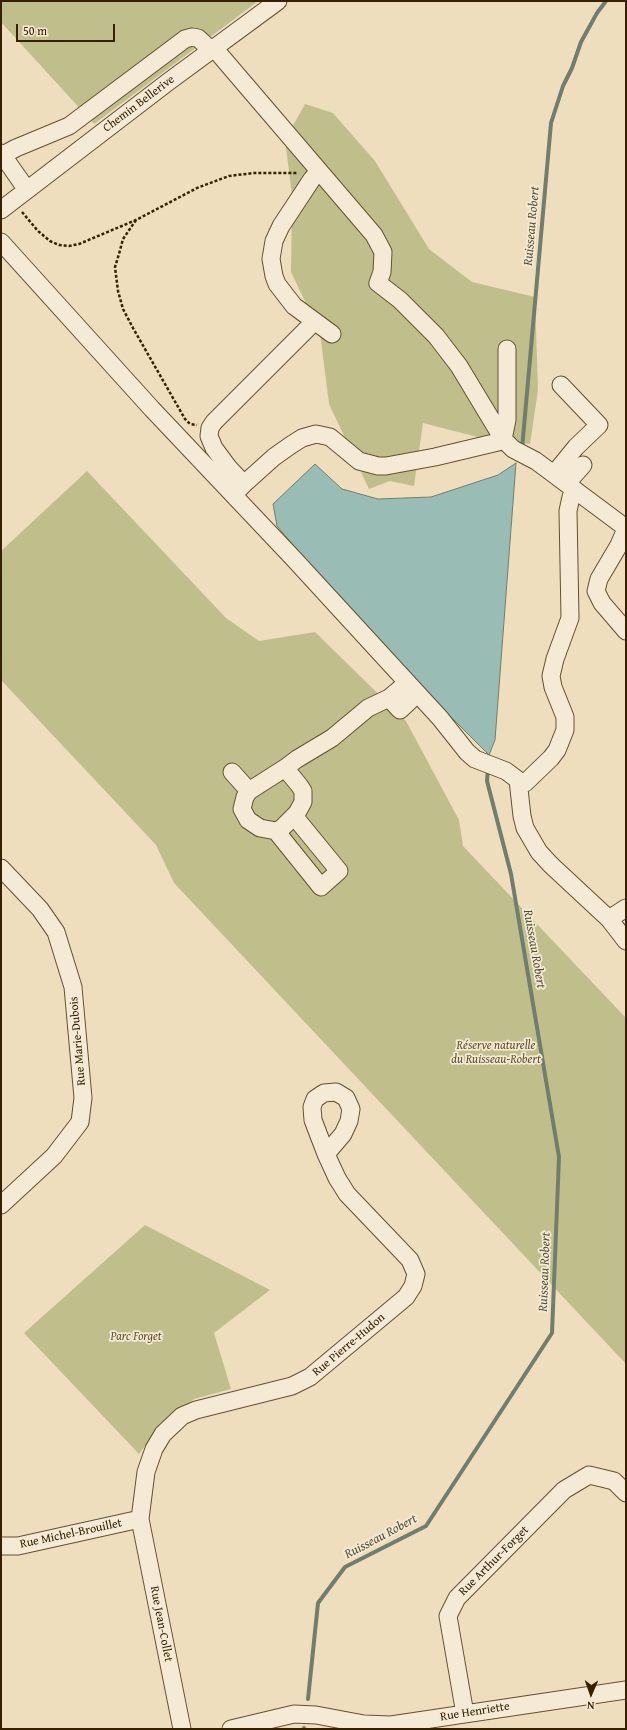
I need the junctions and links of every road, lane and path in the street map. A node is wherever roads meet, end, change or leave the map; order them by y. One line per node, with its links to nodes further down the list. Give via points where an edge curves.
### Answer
1 (278, 1): 2 (street, Chemin Bellerive)
2 (212, 49): 3 (street, via 198,38 185,39); 4 (street, Chemin Bellerive); 6 (street)
3 (69, 126): 4 (street); 5 (street)
4 (84, 146): 7 (street, Chemin Bellerive)
5 (1, 155): 7 (street)
6 (319, 171): 9 (path, via 304,174 254,173 229,176 197,188); 11 (street, via 279,230 271,259 277,284 294,306); 16 (street, via 381,246 384,262 378,283 418,317 444,346)
7 (27, 190): 8 (street, Chemin Bellerive)
8 (7, 205): 9 (path, via 45,237 59,245 79,244)
9 (136, 220): 15 (path, via 123,239 115,267 123,309 185,419 190,424)
10 (1, 242): 19 (street, via 152,410)
11 (314, 322): 12 (street); 15 (street)
12 (332, 334)
13 (507, 349): 16 (street, via 507,420)
14 (561, 385): 18 (street, via 599,425 576,447)
15 (210, 428): 19 (street, via 209,436 214,448 228,467)
16 (514, 448): 18 (street); 19 (street, via 491,445 386,466 359,461 330,437 308,436 274,457)
17 (583, 465): 18 (street)
18 (565, 482): 20 (street); 25 (street, via 569,502 570,618 551,676 565,717 565,730 551,758 525,783)
19 (239, 489): 22 (street, via 293,558)
20 (626, 528): 21 (street, via 599,579 596,591 602,603)
21 (626, 631)
22 (412, 689): 23 (street, via 400,710 389,698 368,708 332,738); 25 (street, via 440,718 467,752 515,776)
23 (285, 768): 26 (street); 27 (street, via 303,791 303,802)
24 (232, 772): 26 (street)
25 (519, 785): 31 (street, via 522,816 532,842 551,866)
26 (250, 791): 28 (street, via 242,803 244,814 260,828)
27 (294, 816): 28 (street); 28 (street, via 339,872 321,887)
28 (276, 831)
29 (1, 868): 34 (street, Rue Marie-Dubois, via 40,909 56,932 73,987 83,1098 80,1122 54,1156)
30 (626, 908): 31 (street)
31 (609, 919): 32 (street)
32 (624, 935)
33 (326, 1154): 36 (street, Rue Pierre-Hudon, via 347,1194 410,1260 416,1274 413,1286 406,1297 310,1378 292,1386 196,1410 182,1416 163,1434 154,1449 146,1472)
34 (1, 1205)
35 (626, 1493): 39 (street, Rue Arthur-Forget, via 614,1481 589,1475 564,1490 457,1598 448,1616)
36 (140, 1519): 37 (street, Rue Michel-Brouillet, via 18,1546); 40 (street, Rue Jean-Collet)
37 (1, 1546)
38 (626, 1690): 39 (street, Rue Henriette)
39 (465, 1714): 41 (street, Rue Henriette, via 391,1726 364,1724 316,1714 294,1714)
40 (182, 1729)
41 (231, 1729)

